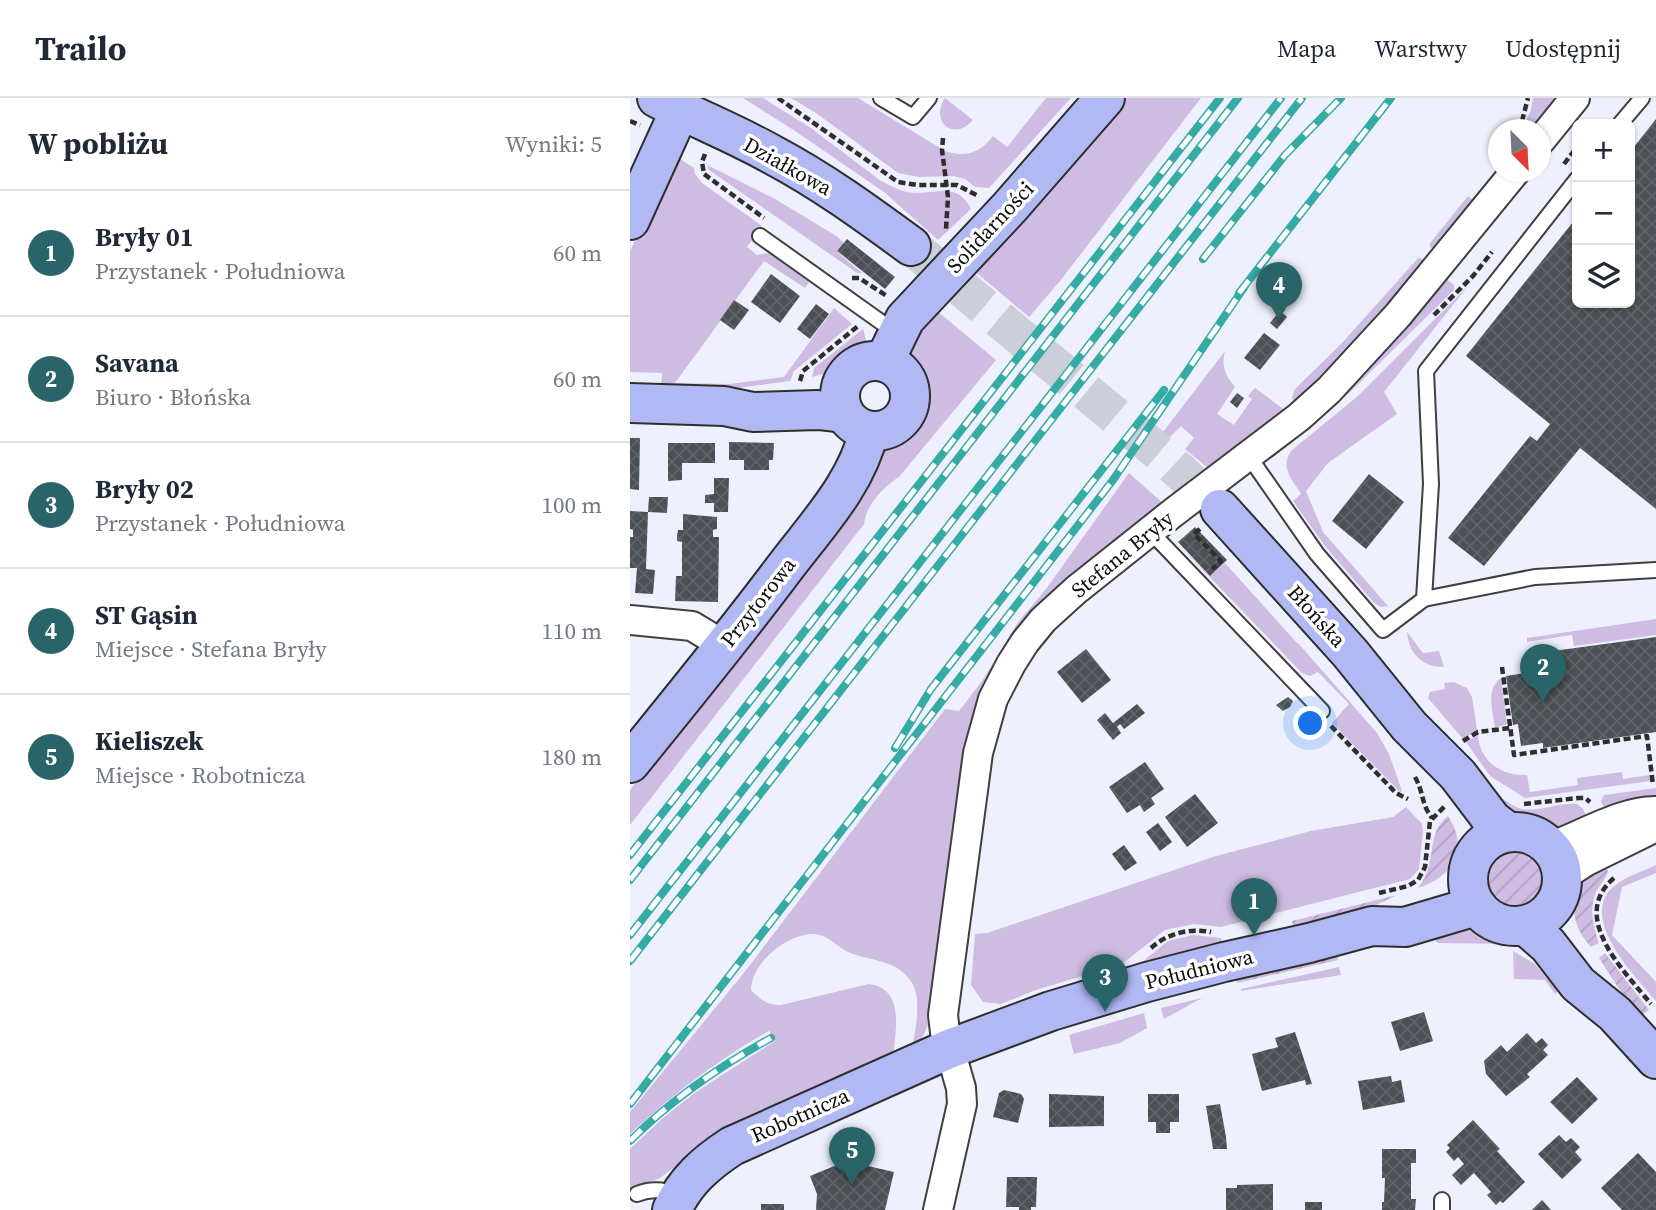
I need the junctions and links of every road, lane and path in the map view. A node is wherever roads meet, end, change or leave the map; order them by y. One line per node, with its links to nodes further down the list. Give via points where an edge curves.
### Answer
1 (778, 98): 15 (path, via 898,182)
2 (881, 98): 3 (lane, via 913,117)
3 (929, 98)
4 (1105, 98): 23 (street, Solidarności, via 1009,208)
5 (1528, 98): 9 (path)
6 (1575, 98): 10 (street)
7 (1642, 98): 11 (lane)
8 (669, 104): 17 (street); 20 (street, Działkowa, via 770,153 848,199)
9 (1526, 119)
10 (1548, 119)
11 (1624, 119)
12 (943, 138): 15 (path)
13 (1507, 182): 27 (street, Stefana Bryły, via 1356,364 1299,417)
14 (1574, 182): 32 (lane, via 1426,371 1431,484)
15 (947, 184): 16 (path); 19 (path)
16 (981, 197)
17 (630, 220)
18 (760, 236): 23 (lane)
19 (950, 239)
20 (912, 246)
21 (851, 278): 22 (path, via 859,278 884,296)
22 (891, 294)
23 (881, 339): 24 (path, via 803,371); 26 (street, via 867,362 846,377); 26 (street, via 907,381 907,411 885,430)
24 (800, 380)
25 (630, 403): 26 (street, via 724,406 751,393)
26 (852, 409): 34 (street, Przytorowa, via 862,457 839,496)
27 (1248, 455): 29 (street, Stefana Bryły); 32 (lane, via 1317,554 1383,630)
28 (1207, 521): 30 (path, via 1221,561); 37 (street, Błońska, via 1350,653)
29 (1150, 531): 36 (lane); 58 (street, Stefana Bryły, via 1043,620 993,699 978,753 943,1016)
30 (1212, 569)
31 (1656, 570): 32 (lane, via 1535,578)
32 (1424, 599)
33 (630, 620): 34 (street, via 692,626)
34 (725, 646): 42 (street, Przytorowa)
35 (1502, 667): 38 (path)
36 (1322, 711): 44 (path, via 1396,793)
37 (1409, 726): 48 (street, Błońska, via 1458,775 1492,820); 53 (street, Błońska, via 1419,754 1466,831)
38 (1510, 728): 39 (path); 43 (path, via 1514,755 1647,736)
39 (1471, 736)
40 (1460, 743): 41 (path)
41 (1466, 750)
42 (630, 763)
43 (1655, 798): 52 (street, via 1647,811 1573,839)
44 (1408, 799)
45 (1593, 807): 48 (path, via 1585,798 1529,805)
46 (1424, 808): 49 (path)
47 (1442, 808): 49 (path)
48 (1513, 817): 52 (street); 53 (street, via 1485,843)
49 (1432, 818): 54 (path, via 1424,871)
50 (1656, 827): 52 (street)
51 (1622, 873): 56 (path, via 1607,884 1599,898 1599,926 1614,958)
52 (1557, 874): 55 (street, via 1545,916); 57 (street, via 1565,925 1599,972)
53 (1473, 878): 55 (street, via 1487,918 1501,925); 58 (street, Południowa, via 1396,904 1372,926 1110,992)
54 (1408, 886)
55 (1526, 926): 57 (street, via 1548,944 1578,984)
56 (1655, 1009)
57 (1615, 1014): 59 (street)
58 (950, 1049): 61 (street, Robotnicza, via 732,1146 702,1167); 62 (street, Stefana Bryły, via 962,1104)
59 (1656, 1059)
60 (637, 1194): 61 (lane, via 660,1189)
61 (675, 1202)
62 (938, 1210)

